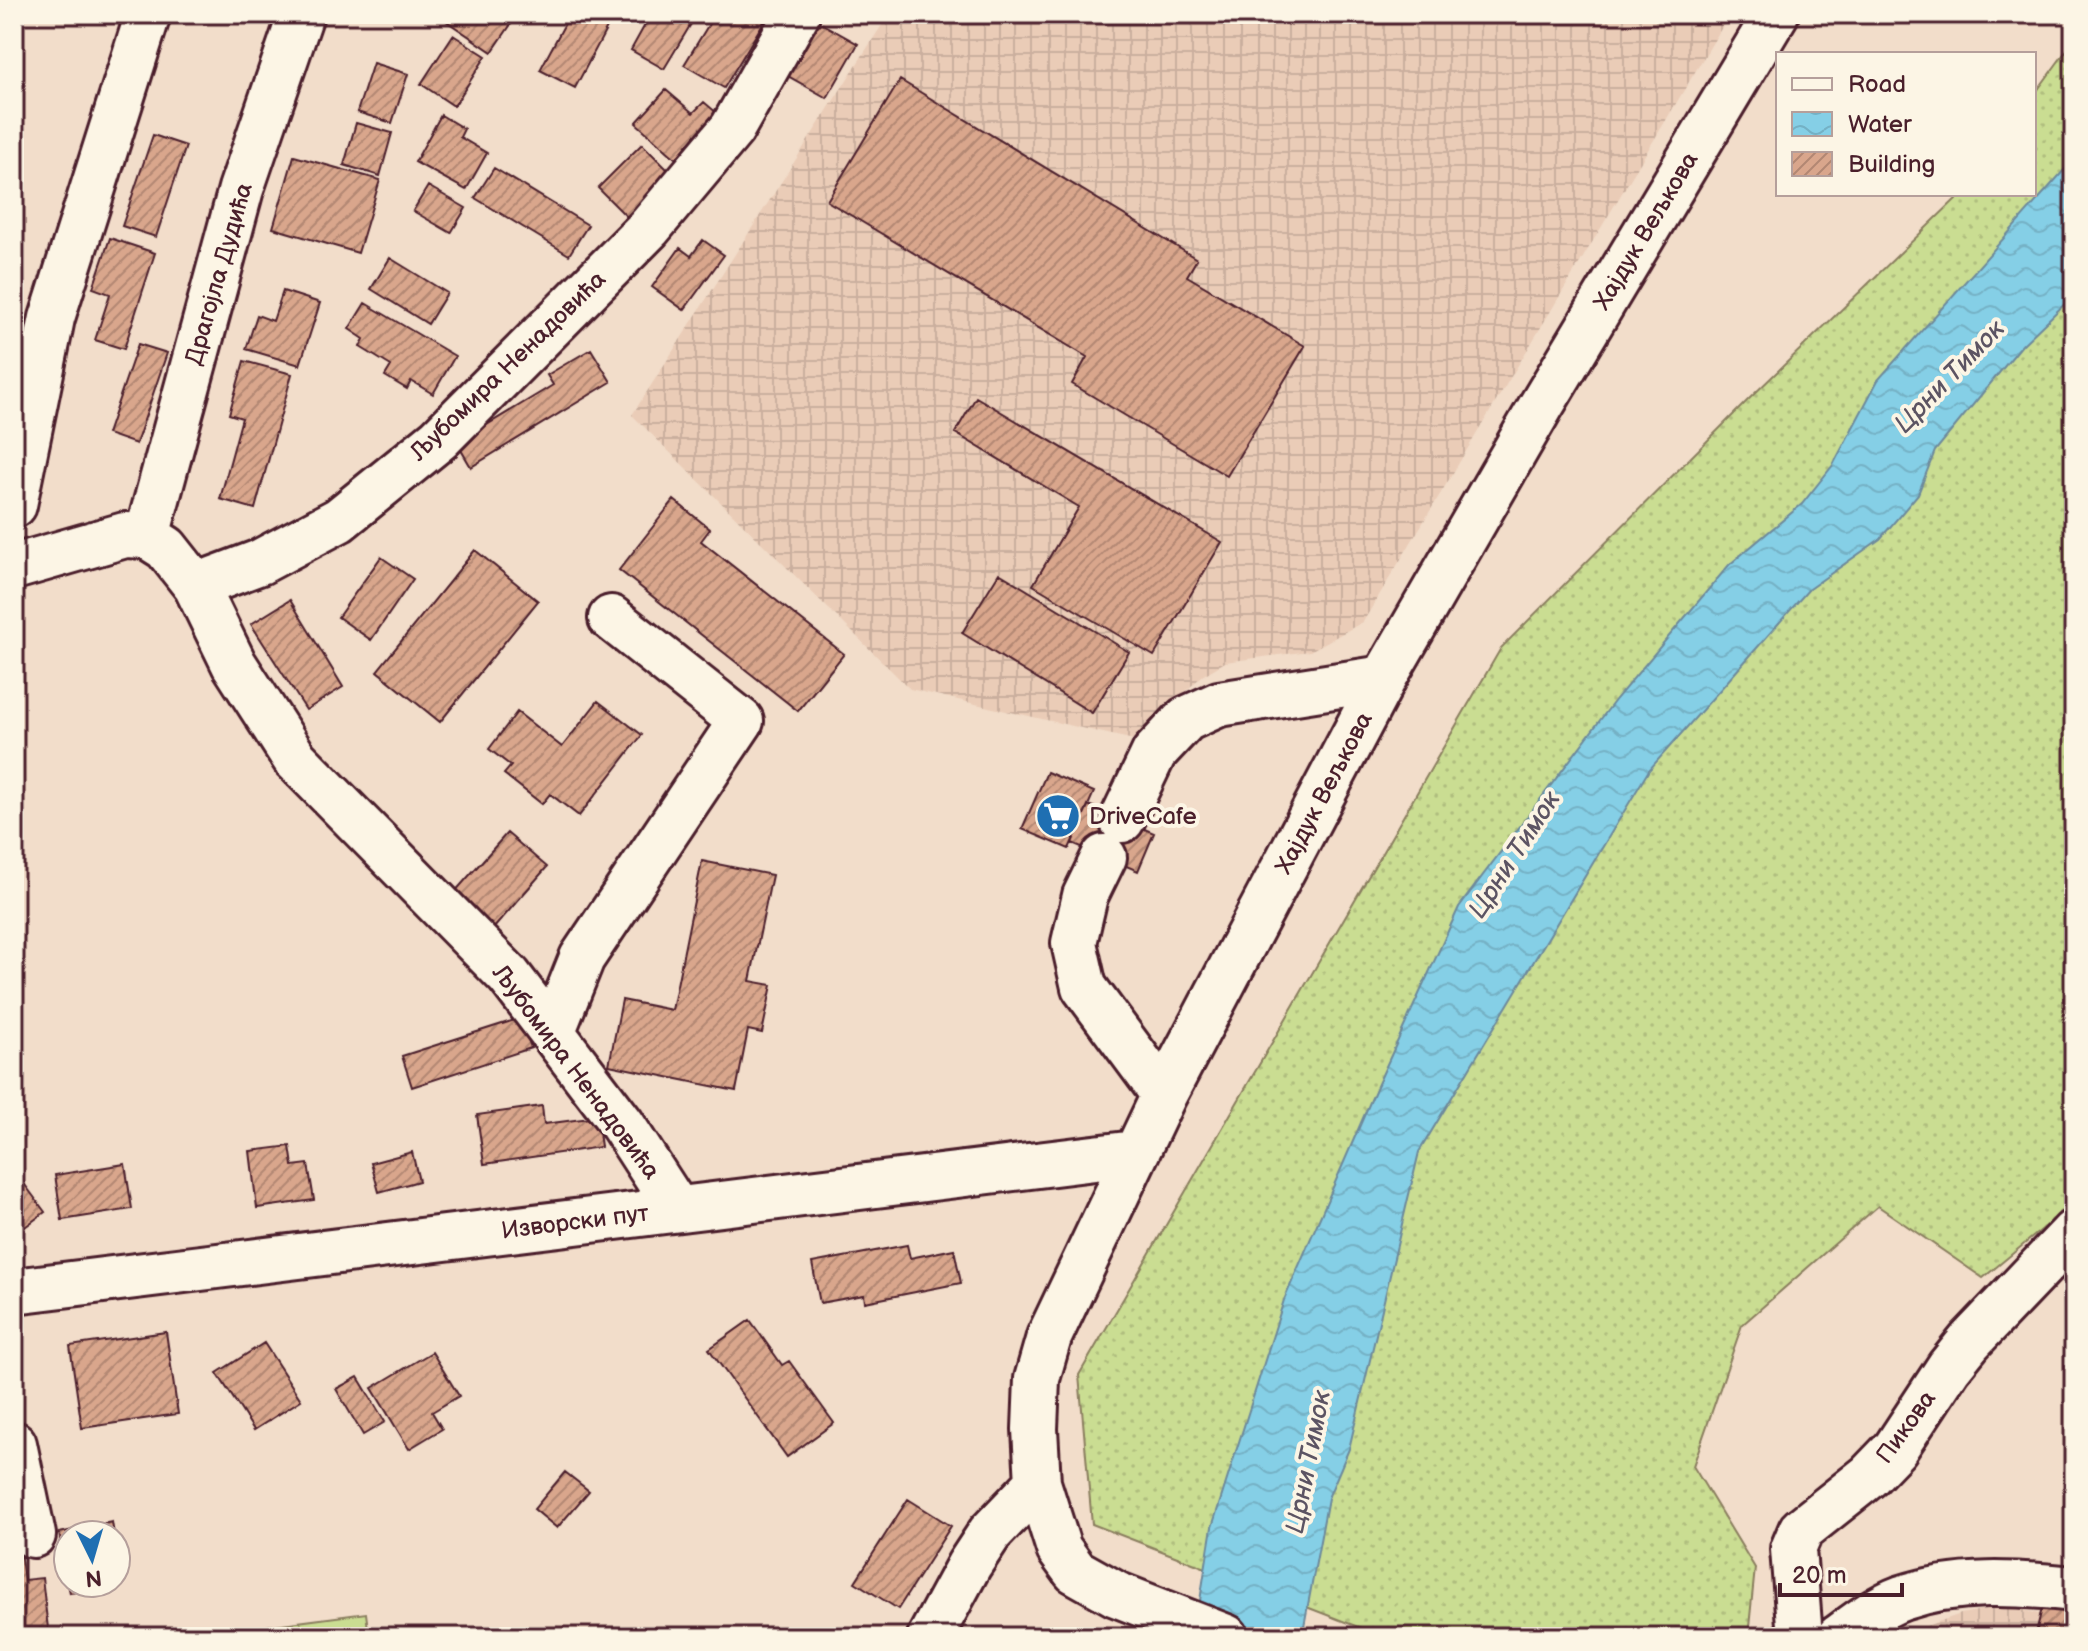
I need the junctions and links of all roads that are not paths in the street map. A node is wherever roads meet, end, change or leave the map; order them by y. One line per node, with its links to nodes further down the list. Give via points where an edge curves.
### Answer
1 (148, 14): 5 (street, via 52,318)
2 (301, 14): 6 (street, Драгојла Дудића, via 241,189)
3 (797, 14): 8 (street, Љубомира Ненадовића, via 732,129 649,228 439,439 339,520 260,562)
4 (1776, 14): 10 (street, Хајдук Вељкова)
5 (14, 505)
6 (147, 536): 7 (street, via 125,535); 8 (street, via 166,548)
7 (14, 567)
8 (196, 586): 11 (street, Љубомира Ненадовића, via 234,664 295,759 509,976)
9 (611, 618): 11 (street, via 741,721 582,958)
10 (1384, 678): 12 (street, Хајдук Вељкова); 12 (street, via 1219,704 1186,719 1154,753 1085,896 1074,943 1084,987)
11 (552, 1033): 14 (street, Љубомира Ненадовића, via 622,1124)
12 (1164, 1095): 13 (street, Хајдук Вељкова)
13 (1135, 1153): 14 (street, Изворски пут); 18 (street, Хајдук Вељкова, via 1049,1337 1037,1379)
14 (677, 1209): 16 (street, Изворски пут)
15 (2074, 1232): 23 (street, Пикова, via 1970,1341 1895,1449 1801,1530 1793,1549)
16 (14, 1291)
17 (14, 1444): 19 (street)
18 (1038, 1483): 21 (street, via 990,1533); 22 (street, Хајдук Вељкова, via 1059,1549 1075,1571 1116,1594)
19 (33, 1535)
20 (2074, 1589): 24 (street, via 2017,1583 1955,1585 1901,1598)
21 (930, 1637)
22 (1226, 1637)
23 (1800, 1637)
24 (1839, 1637)

